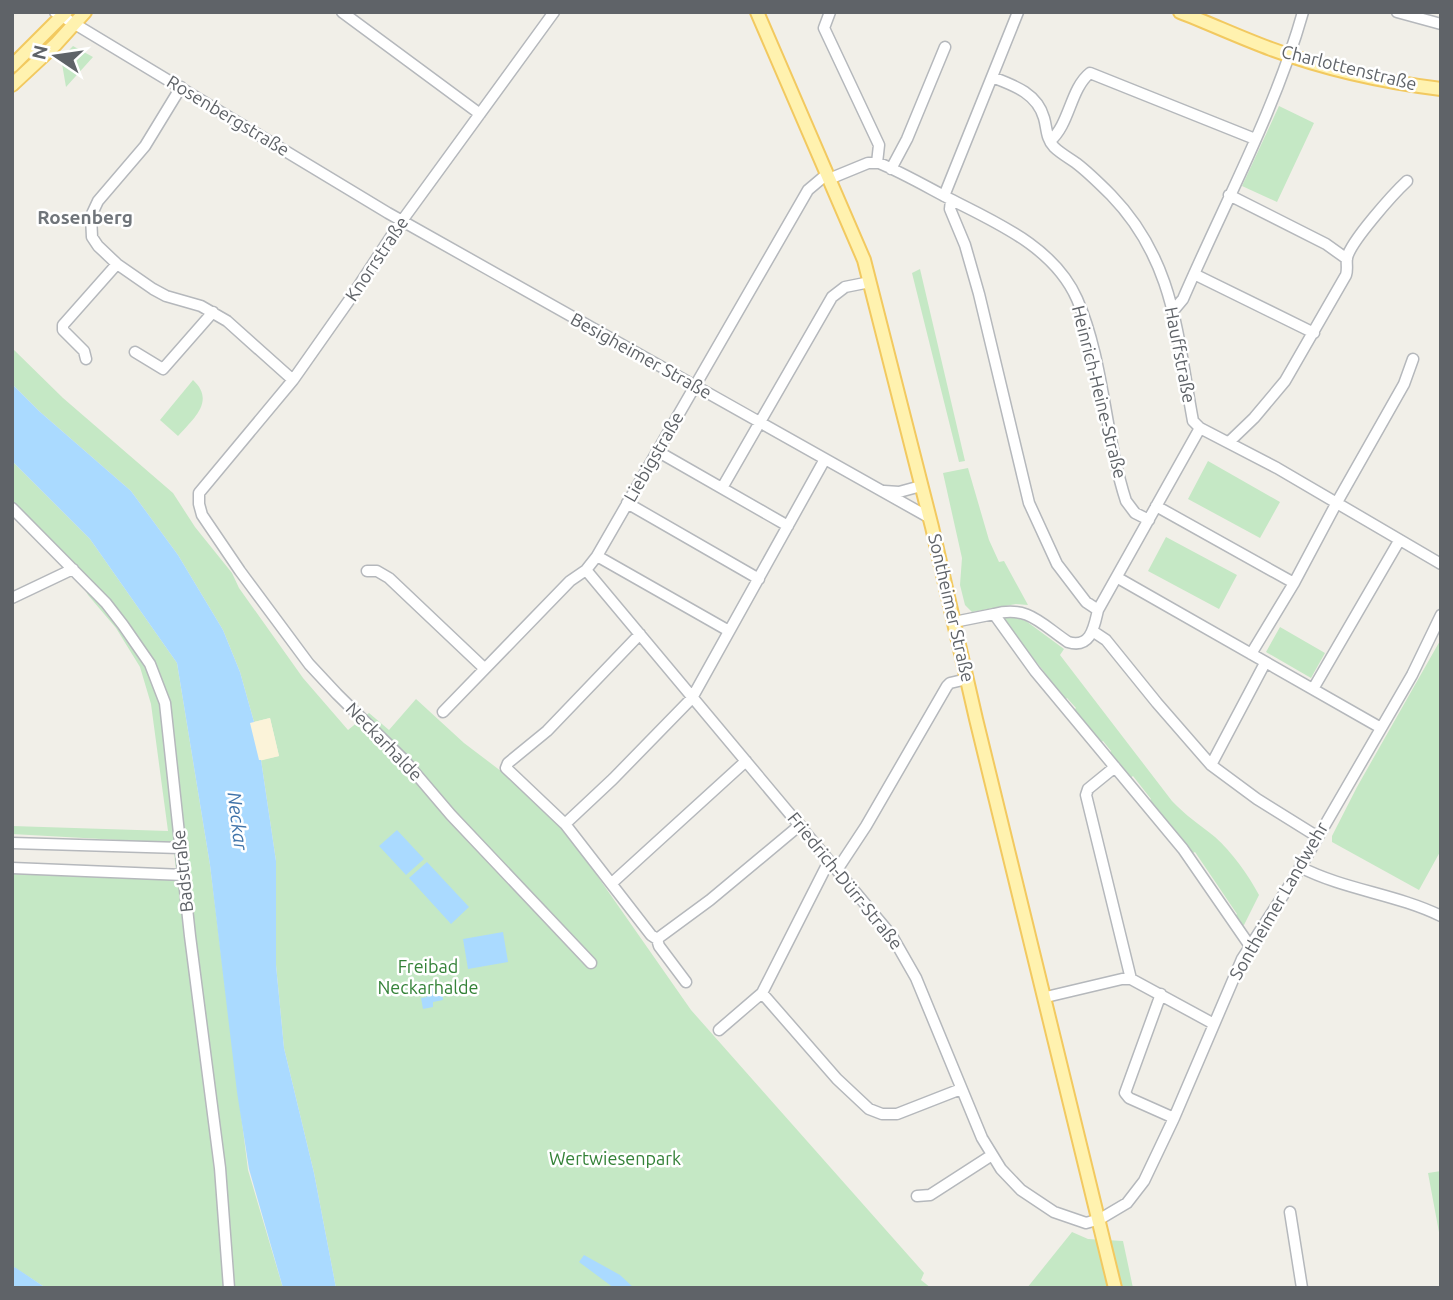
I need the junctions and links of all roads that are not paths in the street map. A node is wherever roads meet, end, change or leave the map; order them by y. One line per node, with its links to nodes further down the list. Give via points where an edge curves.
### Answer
1 (85, 12): 11 (main road)
2 (342, 12): 20 (street)
3 (554, 12): 20 (street, Knorrstraße)
4 (757, 12): 25 (main road, Sontheimer Straße)
5 (830, 12): 23 (street, via 824,28 879,145)
6 (1018, 12): 16 (street)
7 (1180, 12): 14 (main road, Charlottenstraße)
8 (1303, 12): 14 (street)
9 (1397, 12): 12 (street)
10 (61, 14): 11 (street, Rosenbergstraße); 15 (main road)
11 (74, 24): 17 (main road); 18 (street, Rosenbergstraße)
12 (1441, 24)
13 (946, 47): 24 (street)
14 (1290, 55): 19 (main road, Charlottenstraße, via 1354,73); 21 (street)
15 (12, 65)
16 (992, 78): 22 (street, via 1020,89 1037,103); 28 (street)
17 (12, 85)
18 (181, 87): 29 (street, Rosenbergstraße); 31 (street, via 145,146 98,201 91,216 94,241)
19 (1441, 89)
20 (480, 114): 29 (street, Knorrstraße)
21 (1255, 139): 22 (street, via 1090,73); 27 (street)
22 (1050, 141): 34 (street, Hauffstraße, via 1112,196 1142,233)
23 (877, 163): 24 (street, Heinrich-Heine-Straße); 25 (street)
24 (891, 169): 28 (street, Heinrich-Heine-Straße)
25 (828, 176): 33 (main road, Sontheimer Straße, via 853,229); 41 (street, Liebigstraße, via 808,190)
26 (1407, 181): 30 (street, via 1371,222)
27 (1229, 195): 30 (street); 32 (street)
28 (947, 198): 56 (street, Heinrich-Heine-Straße, via 995,221 1047,257 1067,281 1091,345 1126,500 1135,513); 68 (street, via 976,283 1029,503 1057,564 1086,602)
29 (402, 221): 40 (street, Knorrstraße); 41 (street, Besigheimer Straße)
30 (1347, 259): 36 (street, via 1346,275)
31 (117, 264): 35 (street, via 166,296); 38 (street, via 63,325)
32 (1194, 274): 34 (street); 36 (street)
33 (870, 282): 42 (street, via 845,287 832,297); 47 (main road, Sontheimer Straße)
34 (1173, 311): 43 (street, Hauffstraße, via 1194,421)
35 (213, 312): 37 (street, via 163,369); 40 (street)
36 (1314, 333): 44 (street, via 1285,381)
37 (135, 352)
38 (86, 359)
39 (1413, 359): 52 (street, via 1404,384)
40 (293, 380): 51 (street, Knorrstraße, via 199,493)
41 (695, 386): 42 (street, Besigheimer Straße); 45 (street, Liebigstraße)
42 (760, 423): 46 (street, Besigheimer Straße); 48 (street)
43 (1200, 428): 44 (street); 53 (street)
44 (1229, 442): 52 (street)
45 (657, 451): 48 (street); 50 (street, Liebigstraße)
46 (825, 459): 49 (street, Besigheimer Straße); 57 (street)
47 (922, 486): 49 (street); 55 (main road, Sontheimer Straße)
48 (722, 488): 57 (street)
49 (881, 491): 55 (street, Besigheimer Straße)
50 (627, 503): 59 (street, Liebigstraße); 65 (street)
51 (199, 504): 100 (street, Neckarhalde, via 240,571 309,664)
52 (1336, 504): 58 (street); 66 (street)
53 (1156, 506): 56 (street); 66 (street)
54 (12, 508): 61 (street, Badstraße)
55 (930, 519): 71 (main road, Sontheimer Straße)
56 (1149, 520): 64 (street)
57 (788, 526): 65 (street)
58 (1399, 541): 60 (street); 79 (street)
59 (597, 556): 62 (street, Liebigstraße); 72 (street)
60 (1441, 564)
61 (73, 569): 67 (street); 90 (street, Badstraße, via 123,625 159,683)
62 (586, 570): 74 (street, Friedrich-Dürr-Straße); 77 (street, Liebigstraße)
63 (367, 571): 77 (street, via 388,578)
64 (1118, 578): 68 (street); 75 (street)
65 (759, 579): 72 (street)
66 (1294, 583): 75 (street)
67 (12, 598)
68 (1098, 610): 73 (street)
69 (994, 614): 71 (street); 73 (street, via 1024,612 1072,643 1086,640); 85 (street)
70 (1441, 615): 82 (street, Sontheimer Landwehr)
71 (954, 621): 78 (main road, Sontheimer Straße)
72 (729, 631): 80 (street)
73 (1094, 632): 84 (street)
74 (640, 635): 80 (street, Friedrich-Dürr-Straße); 86 (street, via 506,768)
75 (1251, 654): 76 (street)
76 (1265, 663): 79 (street); 84 (street)
77 (484, 668): 81 (street, Liebigstraße)
78 (967, 679): 94 (street, via 947,686); 105 (main road, Sontheimer Straße)
79 (1313, 689): 82 (street)
80 (692, 698): 83 (street, Friedrich-Dürr-Straße); 86 (street)
81 (443, 712)
82 (1381, 728): 88 (street, Sontheimer Landwehr)
83 (746, 761): 87 (street, Friedrich-Dürr-Straße); 96 (street)
84 (1211, 765): 88 (street)
85 (1115, 767): 99 (street, via 1183,849); 101 (street, via 1088,789 1086,798)
86 (565, 824): 96 (street)
87 (800, 825): 91 (street, Friedrich-Dürr-Straße); 98 (street)
88 (1318, 837): 92 (street, Sontheimer Landwehr)
89 (12, 843): 90 (street)
90 (180, 848): 95 (street, Badstraße)
91 (829, 861): 94 (street, Friedrich-Dürr-Straße); 103 (street)
92 (1300, 867): 97 (street); 99 (street, Sontheimer Landwehr)
93 (12, 868): 95 (street)
94 (837, 870): 108 (street, Friedrich-Dürr-Straße, via 908,962)
95 (184, 875): 114 (street, Badstraße, via 220,1168)
96 (612, 883): 98 (street)
97 (1441, 916)
98 (657, 939): 102 (street)
99 (1250, 946): 106 (street, Sontheimer Landwehr)
100 (591, 963)
101 (1131, 979): 104 (street); 105 (street)
102 (687, 982)
103 (762, 993): 107 (street); 108 (street, via 869,1110 897,1114)
104 (1161, 994): 106 (street); 109 (street, via 1125,1093)
105 (1046, 997): 113 (main road, Sontheimer Straße)
106 (1214, 1024): 109 (street, Sontheimer Landwehr)
107 (719, 1030)
108 (961, 1089): 110 (street, Friedrich-Dürr-Straße)
109 (1174, 1118): 113 (street, Sontheimer Landwehr, via 1135,1194)
110 (992, 1155): 111 (street, via 930,1195); 113 (street, Friedrich-Dürr-Straße, via 1010,1180 1042,1204 1079,1222)
111 (917, 1196)
112 (1290, 1212): 116 (street)
113 (1100, 1219): 115 (main road, Sontheimer Straße)
114 (229, 1288)
115 (1115, 1288)
116 (1302, 1288)

